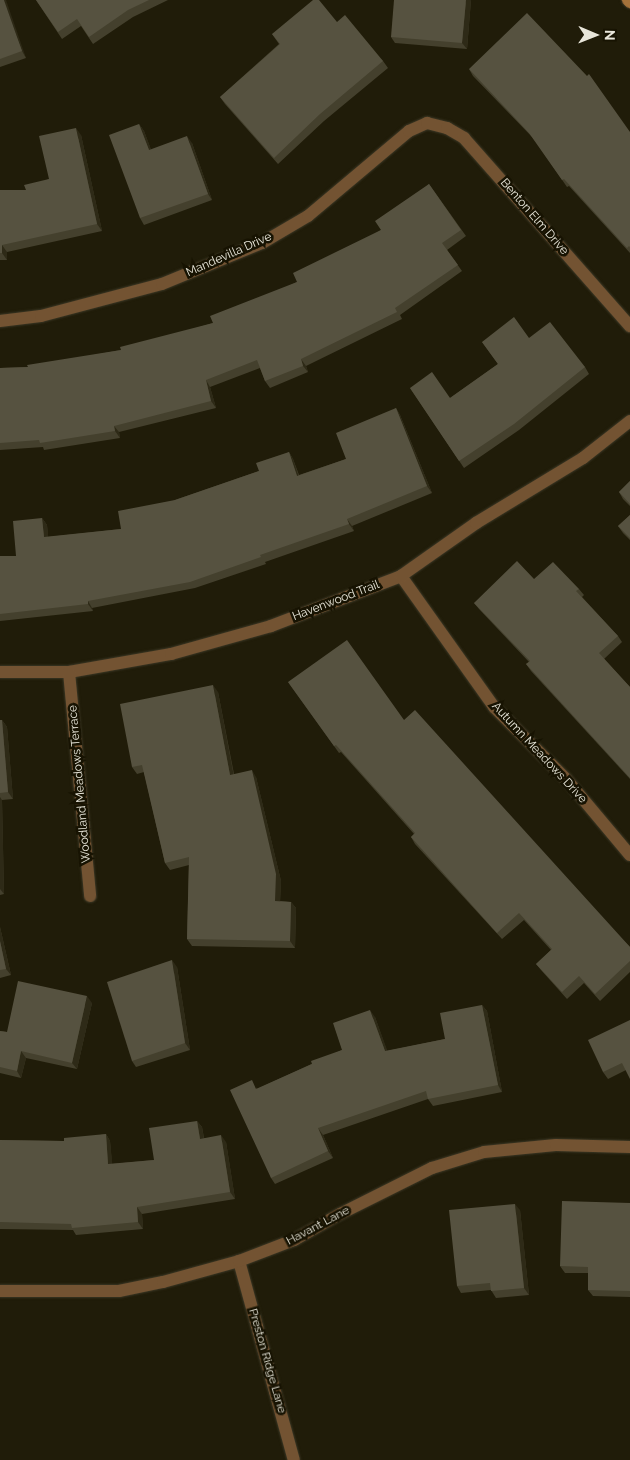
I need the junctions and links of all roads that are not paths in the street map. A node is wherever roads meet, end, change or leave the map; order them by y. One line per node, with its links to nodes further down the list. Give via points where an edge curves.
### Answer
1 (427, 123): 2 (street, Mandevilla Drive, via 409,131 308,216 262,242 154,286 41,316); 3 (street, Benton Elm Drive, via 447,128 464,138)
2 (0, 321)
3 (630, 326)
4 (630, 421): 5 (street, Havenwood Trail, via 583,458 476,523)
5 (401, 576): 7 (street, Havenwood Trail, via 271,626 171,654); 8 (street, Autumn Meadows Drive, via 494,707 567,780)
6 (0, 672): 7 (street, Havenwood Trail)
7 (69, 672): 9 (street, Woodland Meadows Terrace)
8 (630, 855)
9 (90, 896)
10 (630, 1147): 11 (street, Havant Lane, via 556,1145 484,1152 432,1168 294,1240)
11 (239, 1261): 12 (street, Havant Lane, via 119,1292); 13 (street, Preston Ridge Lane)
12 (0, 1291)
13 (294, 1460)

